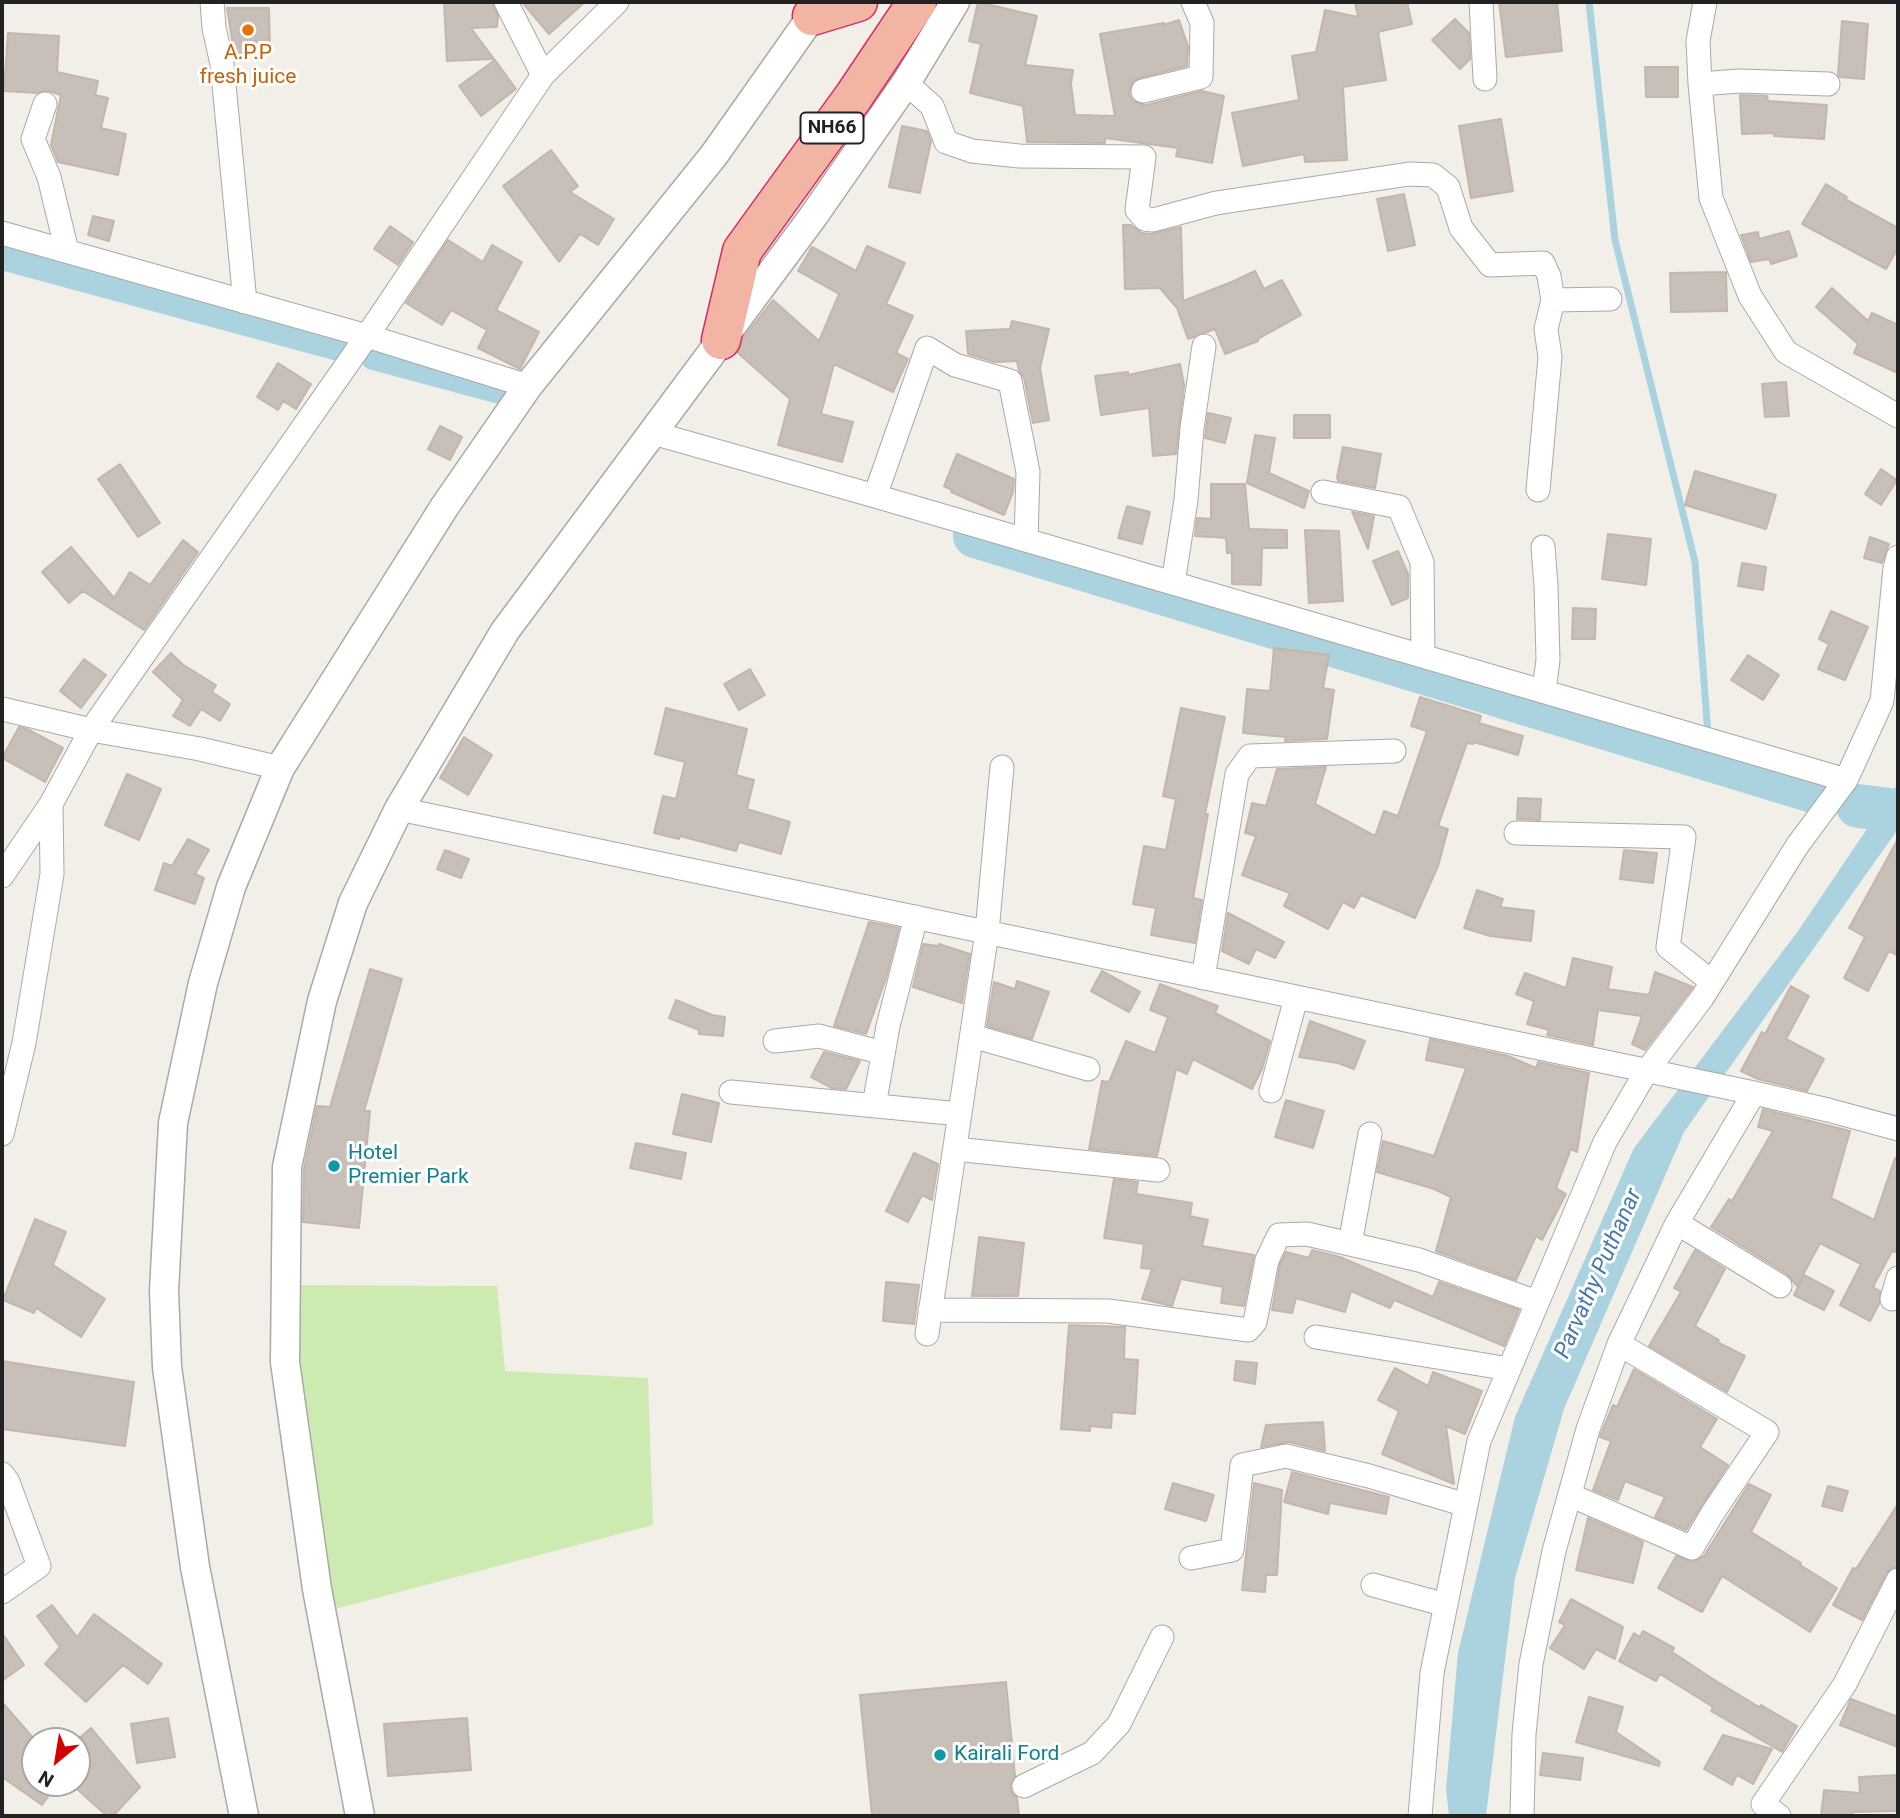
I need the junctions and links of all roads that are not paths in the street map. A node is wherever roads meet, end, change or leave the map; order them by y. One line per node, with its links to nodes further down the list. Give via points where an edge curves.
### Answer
1 (212, 2): 22 (street)
2 (506, 2): 11 (street)
3 (617, 2): 11 (street)
4 (858, 2): 10 (highway)
5 (918, 2): 24 (highway, NH66, via 742,251)
6 (955, 2): 13 (street)
7 (1193, 2): 16 (street, via 1202,23 1202,77)
8 (1481, 2): 12 (street)
9 (1705, 2): 14 (street, via 1698,41)
10 (817, 9): 26 (street, via 714,155)
11 (543, 75): 23 (street)
12 (1485, 79)
13 (906, 83): 21 (street, via 932,106 946,142 972,151 1144,157 1137,210 1145,219 1216,203 1409,174 1433,175 1448,187 1461,228 1490,265 1543,263); 24 (street)
14 (1700, 84): 15 (street); 27 (street, via 1711,198 1750,296 1786,352)
15 (1828, 85)
16 (1143, 91)
17 (46, 104): 19 (street, via 33,139 49,177)
18 (2, 233): 19 (street)
19 (67, 251): 22 (street)
20 (1610, 299): 21 (street)
21 (1553, 300): 29 (street, via 1546,329 1550,356)
22 (245, 302): 23 (street)
23 (367, 336): 26 (street); 39 (street)
24 (721, 340): 28 (street)
25 (1204, 346): 35 (street)
26 (528, 386): 42 (street, via 445,506)
27 (1898, 416)
28 (653, 433): 31 (street); 45 (street, via 505,631)
29 (1538, 490)
30 (1323, 492): 36 (street, via 1399,507 1422,562)
31 (875, 496): 32 (street); 32 (street, via 927,348 955,365 1010,381 1028,472)
32 (1026, 540): 35 (street)
33 (1543, 547): 37 (street, via 1548,660)
34 (1898, 557): 43 (street, via 1882,701)
35 (1173, 583): 36 (street)
36 (1423, 656): 37 (street)
37 (1544, 691): 43 (street)
38 (2, 709): 39 (street)
39 (91, 730): 42 (street); 44 (street)
40 (1394, 751): 50 (street, via 1250,756 1237,774)
41 (1002, 767): 49 (street)
42 (280, 768): 87 (street, via 231,887 202,983 173,1123 164,1291 167,1367 195,1567)
43 (1846, 780): 51 (street, via 1797,846)
44 (51, 804): 47 (street); 64 (street, via 50,887 24,1043)
45 (399, 809): 48 (street); 88 (street, via 353,903 322,1001 288,1167 285,1362 317,1589)
46 (1516, 834): 51 (street, via 1684,837 1668,947)
47 (2, 876)
48 (916, 917): 49 (street); 55 (street)
49 (987, 932): 50 (street); 53 (street)
50 (1203, 978): 52 (street)
51 (1712, 982): 57 (street)
52 (1296, 998): 57 (street); 58 (street)
53 (972, 1036): 56 (street); 62 (street)
54 (775, 1041): 55 (street, via 819,1036)
55 (883, 1054): 61 (street)
56 (1088, 1069)
57 (1656, 1074): 60 (street); 71 (street, via 1605,1142)
58 (1270, 1091)
59 (731, 1092): 61 (street)
60 (1754, 1093): 63 (street); 68 (street)
61 (874, 1106): 62 (street)
62 (960, 1114): 66 (street)
63 (1898, 1129)
64 (2, 1134)
65 (1370, 1134): 69 (street)
66 (955, 1149): 67 (street); 72 (street)
67 (1158, 1170)
68 (1677, 1223): 70 (street); 75 (street)
69 (1350, 1244): 71 (street, via 1419,1260); 72 (street, via 1307,1234 1279,1235 1267,1260 1255,1322 1248,1330 1108,1311)
70 (1780, 1286)
71 (1537, 1302): 76 (street)
72 (930, 1310): 73 (street)
73 (927, 1334)
74 (1316, 1337): 76 (street)
75 (1619, 1344): 78 (street); 78 (street, via 1767,1432 1692,1548)
76 (1509, 1369): 79 (street, via 1479,1441)
77 (2, 1474): 83 (street, via 38,1566)
78 (1570, 1495): 90 (street, via 1531,1664)
79 (1466, 1505): 80 (street, via 1286,1457 1242,1465 1232,1550); 84 (street)
80 (1191, 1558)
81 (1898, 1580): 91 (street, via 1845,1684 1763,1804)
82 (1373, 1585): 84 (street)
83 (2, 1592)
84 (1446, 1605): 89 (street, via 1432,1672)
85 (1162, 1637): 86 (street, via 1119,1724 1092,1753)
86 (1024, 1787)
87 (244, 1816)
88 (360, 1816)
89 (1420, 1816)
90 (1522, 1816)
91 (1779, 1816)

